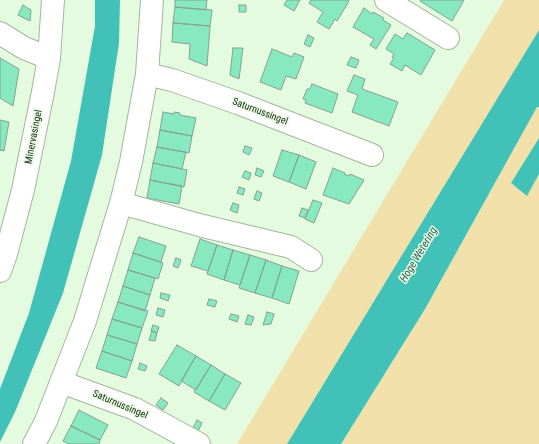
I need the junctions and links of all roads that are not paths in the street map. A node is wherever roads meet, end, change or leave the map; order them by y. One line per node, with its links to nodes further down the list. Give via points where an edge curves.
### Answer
1 (54, 0): 6 (street, Minervasingel)
2 (152, 0): 7 (street)
3 (386, 0): 5 (street)
4 (0, 33): 6 (street, via 24,48)
5 (448, 38)
6 (49, 58): 11 (street, Minervasingel, via 23,190)
7 (147, 74): 8 (street, Saturnussingel, via 238,103); 9 (street)
8 (372, 155)
9 (121, 204): 10 (street, via 291,247); 12 (street, via 85,321)
10 (311, 260)
11 (0, 271)
12 (61, 382): 13 (street); 14 (street, Saturnussingel, via 135,409)
13 (34, 444)
14 (199, 444)

